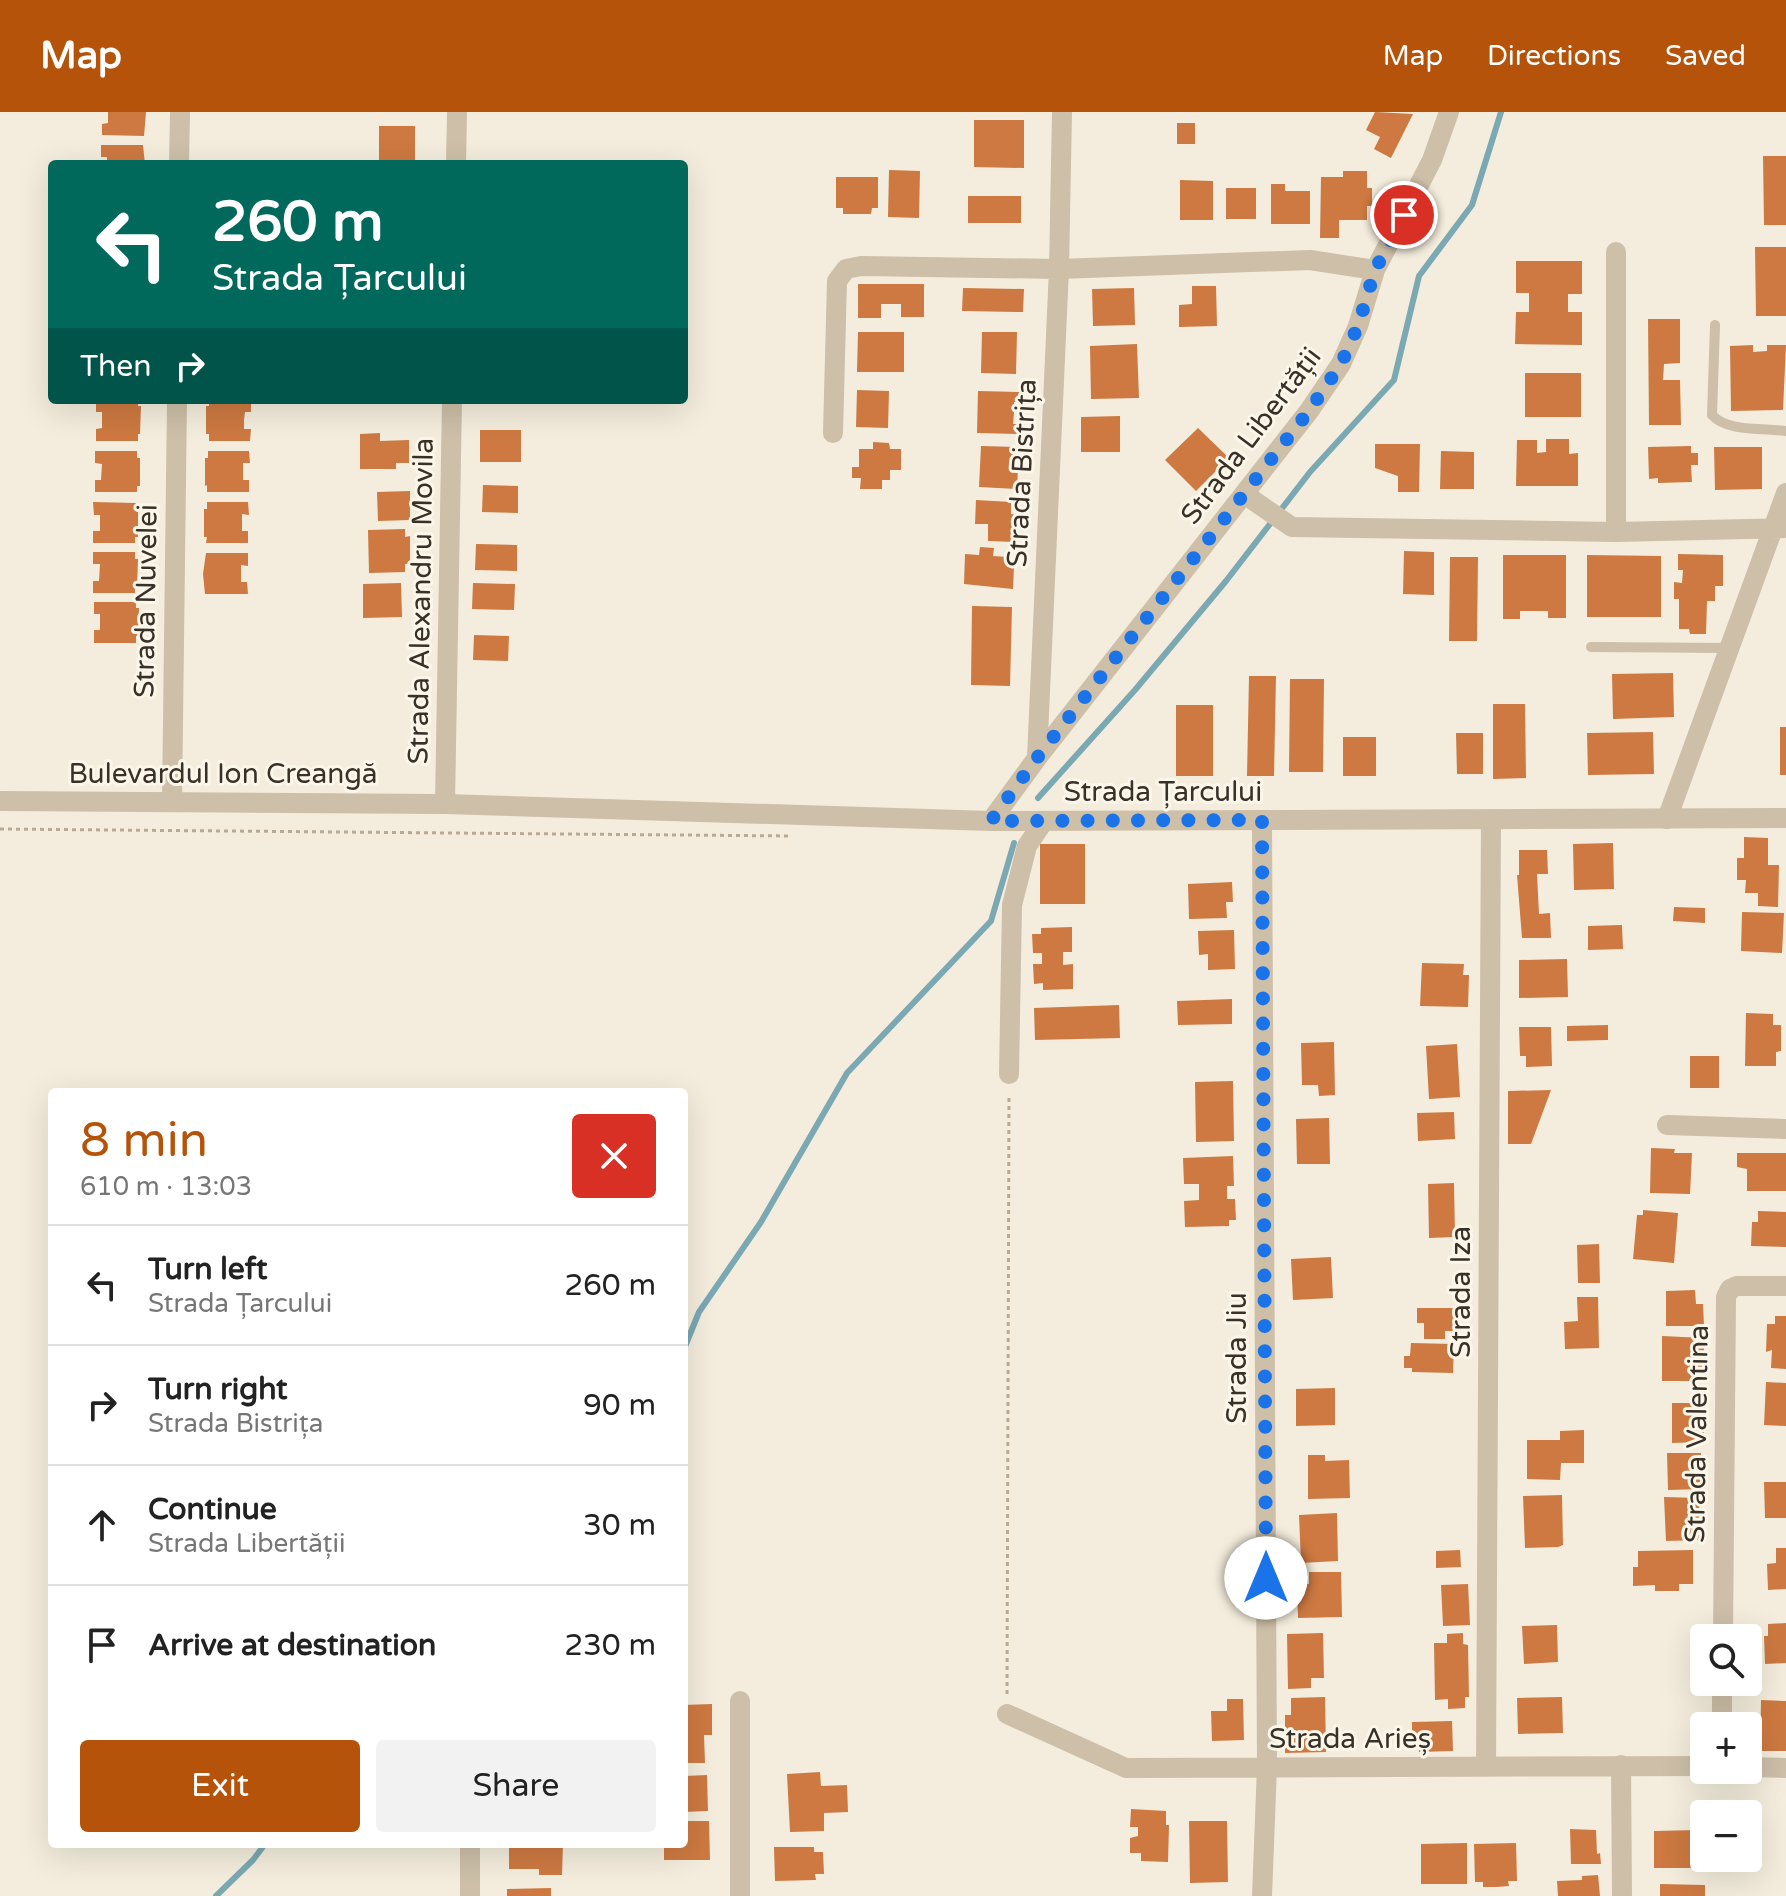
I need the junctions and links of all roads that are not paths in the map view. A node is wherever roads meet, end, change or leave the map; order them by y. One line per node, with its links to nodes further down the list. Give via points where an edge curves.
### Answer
1 (180, 112): 5 (street)
2 (457, 112): 6 (street)
3 (1062, 112): 8 (street, Strada Bistrița)
4 (1449, 112): 9 (street, Strada Libertății, via 1432,160)
5 (179, 160)
6 (456, 160)
7 (1616, 252): 18 (street)
8 (1059, 269): 9 (street, via 1310,260); 14 (street, via 846,269 837,281); 21 (street, Strada Bistrița)
9 (1375, 270): 16 (street, Strada Libertății, via 1341,364)
10 (1715, 325): 13 (lane, via 1712,415 1728,425)
11 (177, 404): 23 (street, Strada Nuvelei)
12 (452, 404): 24 (street, Strada Alexandru Movila)
13 (1786, 431)
14 (833, 433)
15 (1786, 493): 17 (street)
16 (1244, 494): 18 (street, via 1292,527); 21 (street, Strada Libertății)
17 (1780, 528): 18 (street); 20 (street)
18 (1616, 532)
19 (1591, 647): 20 (lane)
20 (1729, 648): 27 (street)
21 (1037, 758): 29 (street)
22 (0, 801): 23 (street, Bulevardul Ion Creangă)
23 (172, 802): 24 (street, Bulevardul Ion Creangă)
24 (445, 804): 29 (street, Strada Țarcului)
25 (1786, 818): 27 (street, Strada Țarcului)
26 (1491, 819): 27 (street, Strada Țarcului); 28 (street, Strada Țarcului); 39 (street, Strada Iza)
27 (1667, 819)
28 (1262, 820): 30 (street, Strada Țarcului); 41 (street, Strada Jiu)
29 (991, 821): 30 (street, Strada Țarcului)
30 (1044, 821): 31 (street, via 1027,846 1012,905)
31 (1009, 1074)
32 (1667, 1125): 33 (street)
33 (1786, 1129)
34 (1786, 1286): 35 (street, Strada Valentina, via 1737,1286 1726,1297)
35 (1723, 1624)
36 (740, 1701): 46 (street)
37 (1007, 1714): 41 (street, Strada Arieș, via 1126,1768)
38 (1621, 1765): 39 (street, Strada Arieș); 40 (street, Strada Arieș); 48 (street)
39 (1486, 1766): 41 (street, Strada Arieș)
40 (1690, 1766)
41 (1267, 1767): 47 (street, Strada Jiu)
42 (1762, 1767): 43 (street)
43 (1786, 1768)
44 (470, 1848): 45 (street)
45 (470, 1896)
46 (740, 1896)
47 (1262, 1896)
48 (1622, 1896)

